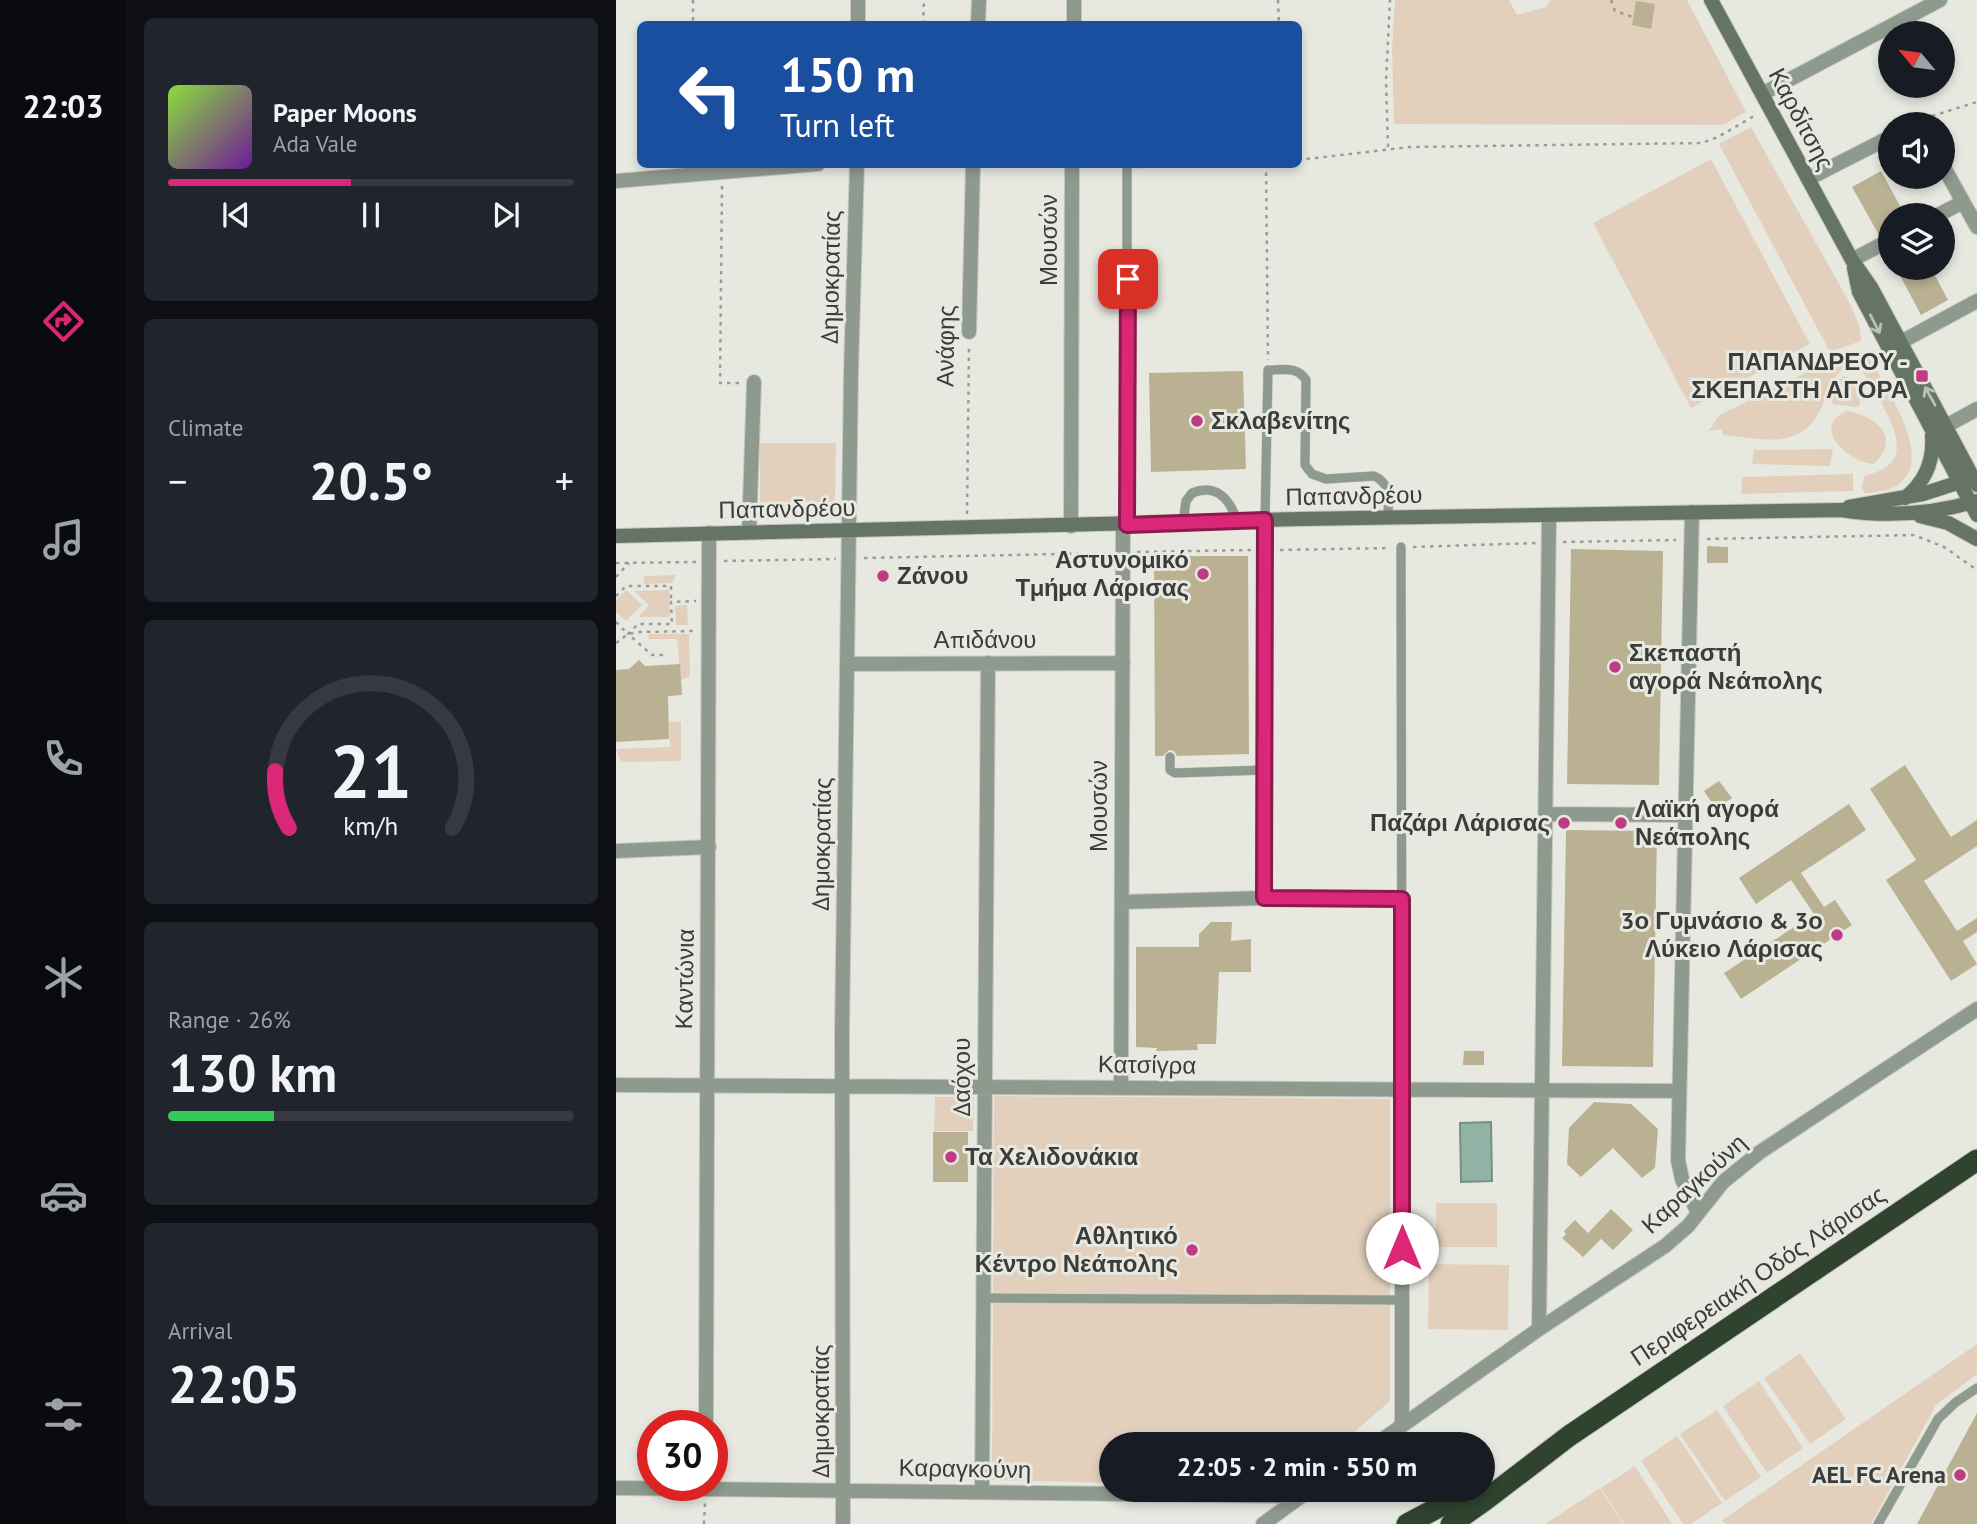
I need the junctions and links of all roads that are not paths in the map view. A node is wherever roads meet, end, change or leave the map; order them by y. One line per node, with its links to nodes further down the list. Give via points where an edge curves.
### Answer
1 (852, 0): 2 (street)
2 (858, 0): 7 (street)
3 (979, 0): 8 (street)
4 (1074, 0): 9 (street)
5 (1712, 0): 10 (street, Καρδίτσης)
6 (1940, 0): 10 (street)
7 (858, 21)
8 (978, 21)
9 (1074, 21)
10 (1762, 94): 17 (street, Καρδίτσης)
11 (1878, 143): 17 (street)
12 (775, 168): 18 (street)
13 (857, 168): 45 (street, Δημοκρατίας)
14 (973, 168): 26 (street, Ανάφης)
15 (1072, 168): 44 (street, Μουσών)
16 (1127, 168): 43 (lane)
17 (1808, 179): 24 (street, Καρδίτσης)
18 (616, 181)
19 (1955, 188): 20 (street)
20 (1963, 202): 21 (street); 22 (street)
21 (1955, 206)
22 (1977, 227)
23 (1878, 246): 24 (street)
24 (1852, 260): 27 (street, Καρδίτσης); 31 (street, Καρδίτσης, one-way to 31, via 1859,292)
25 (1977, 301): 27 (street)
26 (969, 332)
27 (1901, 342): 30 (street, Καρδίτσης, one-way to 27)
28 (754, 383): 46 (street)
29 (1977, 410): 30 (street)
30 (1946, 426): 32 (street, Καρδίτσης)
31 (1932, 432): 32 (street, Καρδίτσης); 33 (street, via 1928,469)
32 (1972, 480): 33 (street); 34 (street, Καρδίτσης)
33 (1905, 498): 35 (street)
34 (1975, 506): 37 (street)
35 (1841, 510): 36 (street, Παπανδρέου); 37 (street)
36 (1692, 512): 38 (street, Παπανδρέου); 57 (street)
37 (1909, 513): 49 (street, via 1948,523)
38 (1549, 516): 39 (street, Παπανδρέου); 56 (street)
39 (1388, 517): 40 (street, Παπανδρέου); 40 (lane, via 1387,486 1381,479 1326,479 1312,474 1306,465 1306,380 1293,369 1268,370)
40 (1265, 520): 41 (street, Παπανδρέου); 55 (street)
41 (1237, 521): 42 (street, Παπανδρέου); 42 (lane, via 1226,498 1209,489 1192,493)
42 (1183, 523): 43 (street, Παπανδρέου)
43 (1125, 525): 44 (street, Παπανδρέου); 52 (street, Μουσών)
44 (1071, 526): 45 (street, Παπανδρέου)
45 (850, 530): 46 (street, Παπανδρέου); 53 (street, Δημοκρατίας)
46 (749, 532): 47 (street, Παπανδρέου)
47 (709, 533): 48 (street, Παπανδρέου); 58 (street, Καντώνια)
48 (616, 536)
49 (1977, 539)
50 (1401, 547): 61 (lane)
51 (988, 663): 52 (street, Απιδάνου); 53 (street, Απιδάνου); 66 (street, Δαόχου)
52 (1123, 663): 62 (street, Μουσών)
53 (848, 664): 68 (street, Δημοκρατίας)
54 (1170, 757): 55 (lane, via 1170,770 1175,773)
55 (1264, 770): 60 (street)
56 (1547, 814): 57 (street); 69 (street)
57 (1685, 815): 71 (street)
58 (709, 847): 59 (street); 65 (street, Καντώνια)
59 (616, 851)
60 (1264, 898): 61 (lane); 62 (street)
61 (1402, 899): 70 (lane)
62 (1122, 902): 67 (street, Μουσών)
63 (1977, 1009): 73 (street, Καραγκούνη, via 1760,1152 1723,1182)
64 (616, 1085): 65 (street, Κατσίγρα)
65 (706, 1086): 68 (street, Κατσίγρα); 78 (street, Καντώνια)
66 (984, 1087): 67 (street, Κατσίγρα); 68 (street, Κατσίγρα); 74 (street, Δαόχου)
67 (1121, 1087): 70 (street, Κατσίγρα)
68 (844, 1088): 86 (street, Δημοκρατίας)
69 (1541, 1089): 70 (street, Κατσίγρα); 71 (street, Κατσίγρα); 76 (street)
70 (1402, 1091): 75 (street)
71 (1678, 1091): 73 (street, via 1678,1160)
72 (1977, 1160): 81 (highway, Περιφερειακή Οδός Λάρισας)
73 (1698, 1213): 76 (street, Καραγκούνη, via 1665,1246)
74 (985, 1298): 75 (lane); 87 (street, Δαόχου)
75 (1402, 1300): 79 (street)
76 (1539, 1329): 79 (street, Καραγκούνη)
77 (1977, 1388): 95 (lane, via 1938,1419)
78 (706, 1410)
79 (1402, 1425): 80 (street, Καραγκούνη)
80 (1392, 1432)
81 (1569, 1436): 82 (highway); 94 (highway)
82 (1495, 1477)
83 (728, 1487): 86 (street, Καραγκούνη)
84 (616, 1488): 85 (street, Καραγκούνη)
85 (637, 1488)
86 (844, 1490): 87 (street, Καραγκούνη); 91 (street, Δημοκρατίας)
87 (982, 1492): 88 (street, Καραγκούνη)
88 (1099, 1492)
89 (1293, 1502): 92 (street)
90 (1448, 1502): 93 (highway)
91 (843, 1524)
92 (1263, 1524)
93 (1407, 1524)
94 (1451, 1524)
95 (1878, 1524)

